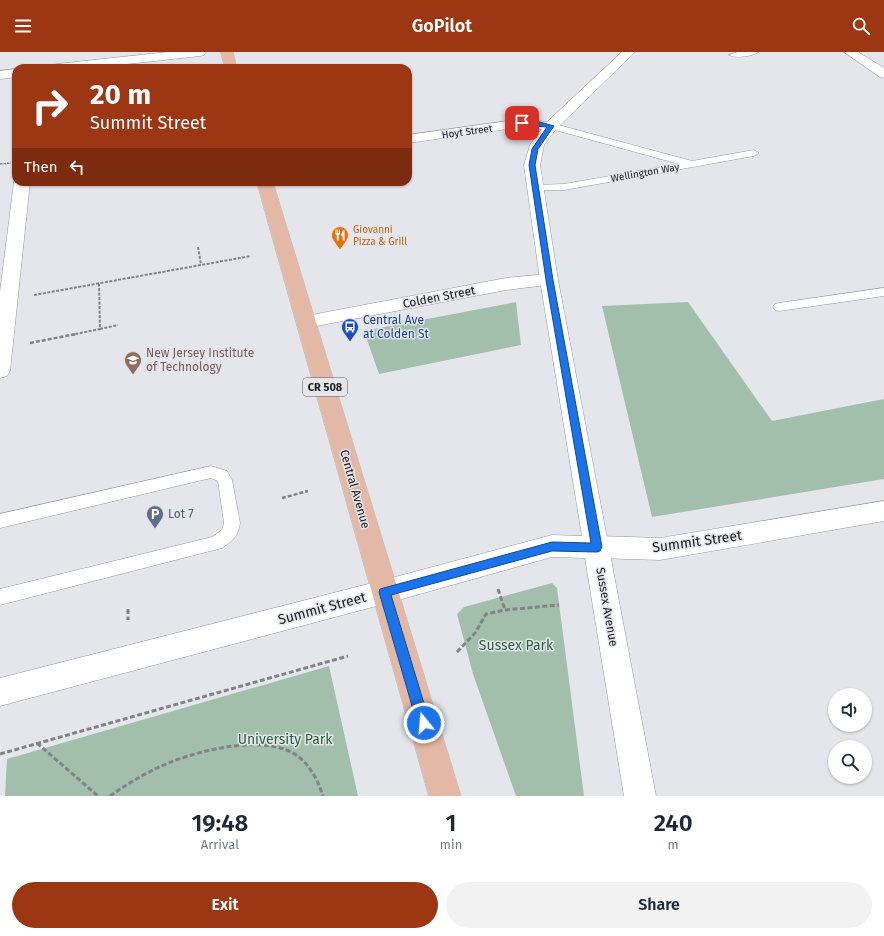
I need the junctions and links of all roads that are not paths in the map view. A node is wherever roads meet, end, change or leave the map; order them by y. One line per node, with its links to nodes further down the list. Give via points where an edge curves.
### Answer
1 (200, 52): 7 (street)
2 (226, 52): 8 (main road)
3 (629, 52): 12 (street, Sussex Avenue)
4 (755, 52): 6 (lane)
5 (850, 52): 10 (street)
6 (733, 55)
7 (93, 64)
8 (230, 64)
9 (12, 74): 11 (street)
10 (884, 74)
11 (0, 75)
12 (551, 126): 13 (street, Hoyt Street, via 522,123); 15 (lane); 18 (street, Sussex Avenue, via 537,144 534,154 532,165)
13 (412, 138)
14 (754, 153): 15 (lane, Wellington Way)
15 (692, 164): 18 (lane, Wellington Way, via 564,187)
16 (22, 186): 23 (street)
17 (266, 186): 22 (main road, Central Avenue / CR 508)
18 (536, 188): 19 (street, Sussex Avenue)
19 (549, 280): 22 (street, Colden Street, via 506,284); 26 (street, Sussex Avenue)
20 (884, 292): 21 (lane)
21 (779, 307)
22 (306, 322): 27 (main road, Central Avenue / CR 508)
23 (0, 371)
24 (884, 512): 26 (street, Summit Street, via 660,549)
25 (0, 521): 28 (lane, via 211,472 222,475 225,480 232,524 228,535 216,543)
26 (597, 547): 27 (street, Summit Street, via 552,546); 31 (street, Sussex Avenue)
27 (384, 592): 29 (street, Summit Street); 30 (main road, Central Avenue / CR 508)
28 (0, 597)
29 (0, 692)
30 (446, 796)
31 (640, 796)

